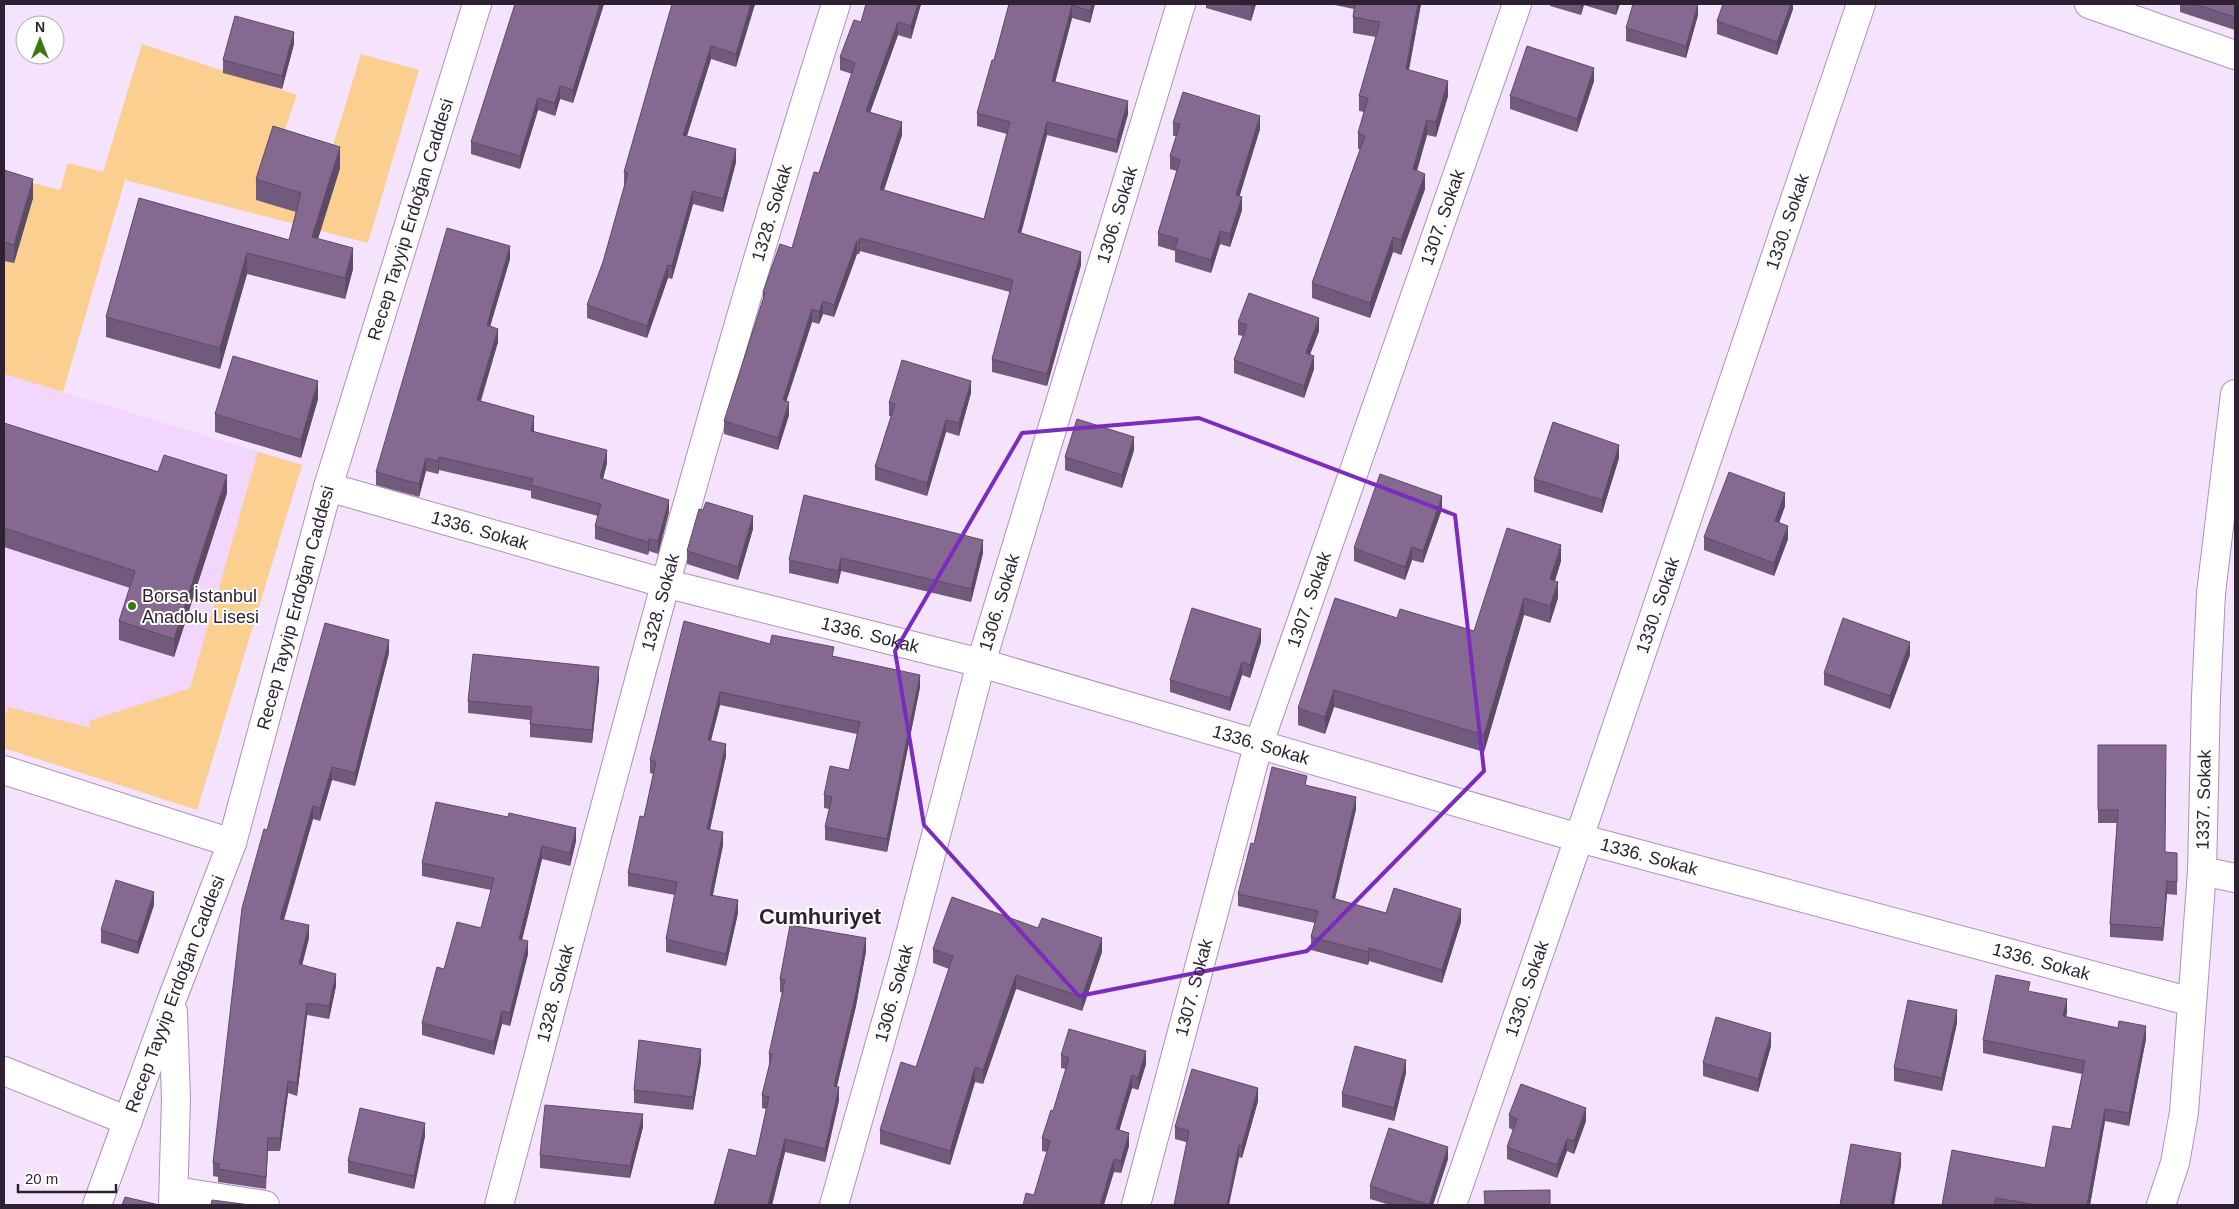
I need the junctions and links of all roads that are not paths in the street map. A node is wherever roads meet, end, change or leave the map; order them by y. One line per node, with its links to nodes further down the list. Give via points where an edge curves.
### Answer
1 (477, 4): 9 (street, Recep Tayyip Erdoğan Caddesi)
2 (836, 4): 10 (street, 1328. Sokak, via 735,335)
3 (1180, 4): 11 (street, 1306. Sokak)
4 (1517, 4): 12 (street, 1307. Sokak)
5 (1861, 4): 14 (street, 1330. Sokak)
6 (2089, 4): 7 (street)
7 (2235, 55)
8 (2235, 394): 16 (street, 1337. Sokak, via 2211,592)
9 (328, 487): 10 (street, 1336. Sokak); 15 (street, Recep Tayyip Erdoğan Caddesi)
10 (664, 583): 11 (street, 1336. Sokak); 25 (street, 1328. Sokak)
11 (981, 663): 12 (street, 1336. Sokak); 26 (street, 1306. Sokak, via 901,969)
12 (1258, 746): 14 (street, 1336. Sokak); 27 (street, 1307. Sokak)
13 (4, 770): 15 (street)
14 (1579, 838): 19 (street, 1336. Sokak); 28 (street, 1330. Sokak)
15 (232, 843): 18 (street, Recep Tayyip Erdoğan Caddesi)
16 (2202, 871): 17 (street); 19 (street, 1337. Sokak)
17 (2235, 878)
18 (172, 999): 21 (street, Recep Tayyip Erdoğan Caddesi); 22 (street, via 176,1099)
19 (2192, 1002): 29 (street, 1337. Sokak, via 2184,1112 2175,1163)
20 (4, 1071): 21 (street)
21 (128, 1121): 23 (street, Recep Tayyip Erdoğan Caddesi)
22 (174, 1198): 24 (street)
23 (97, 1205)
24 (265, 1205)
25 (500, 1205)
26 (834, 1205)
27 (1136, 1205)
28 (1452, 1205)
29 (2161, 1205)

